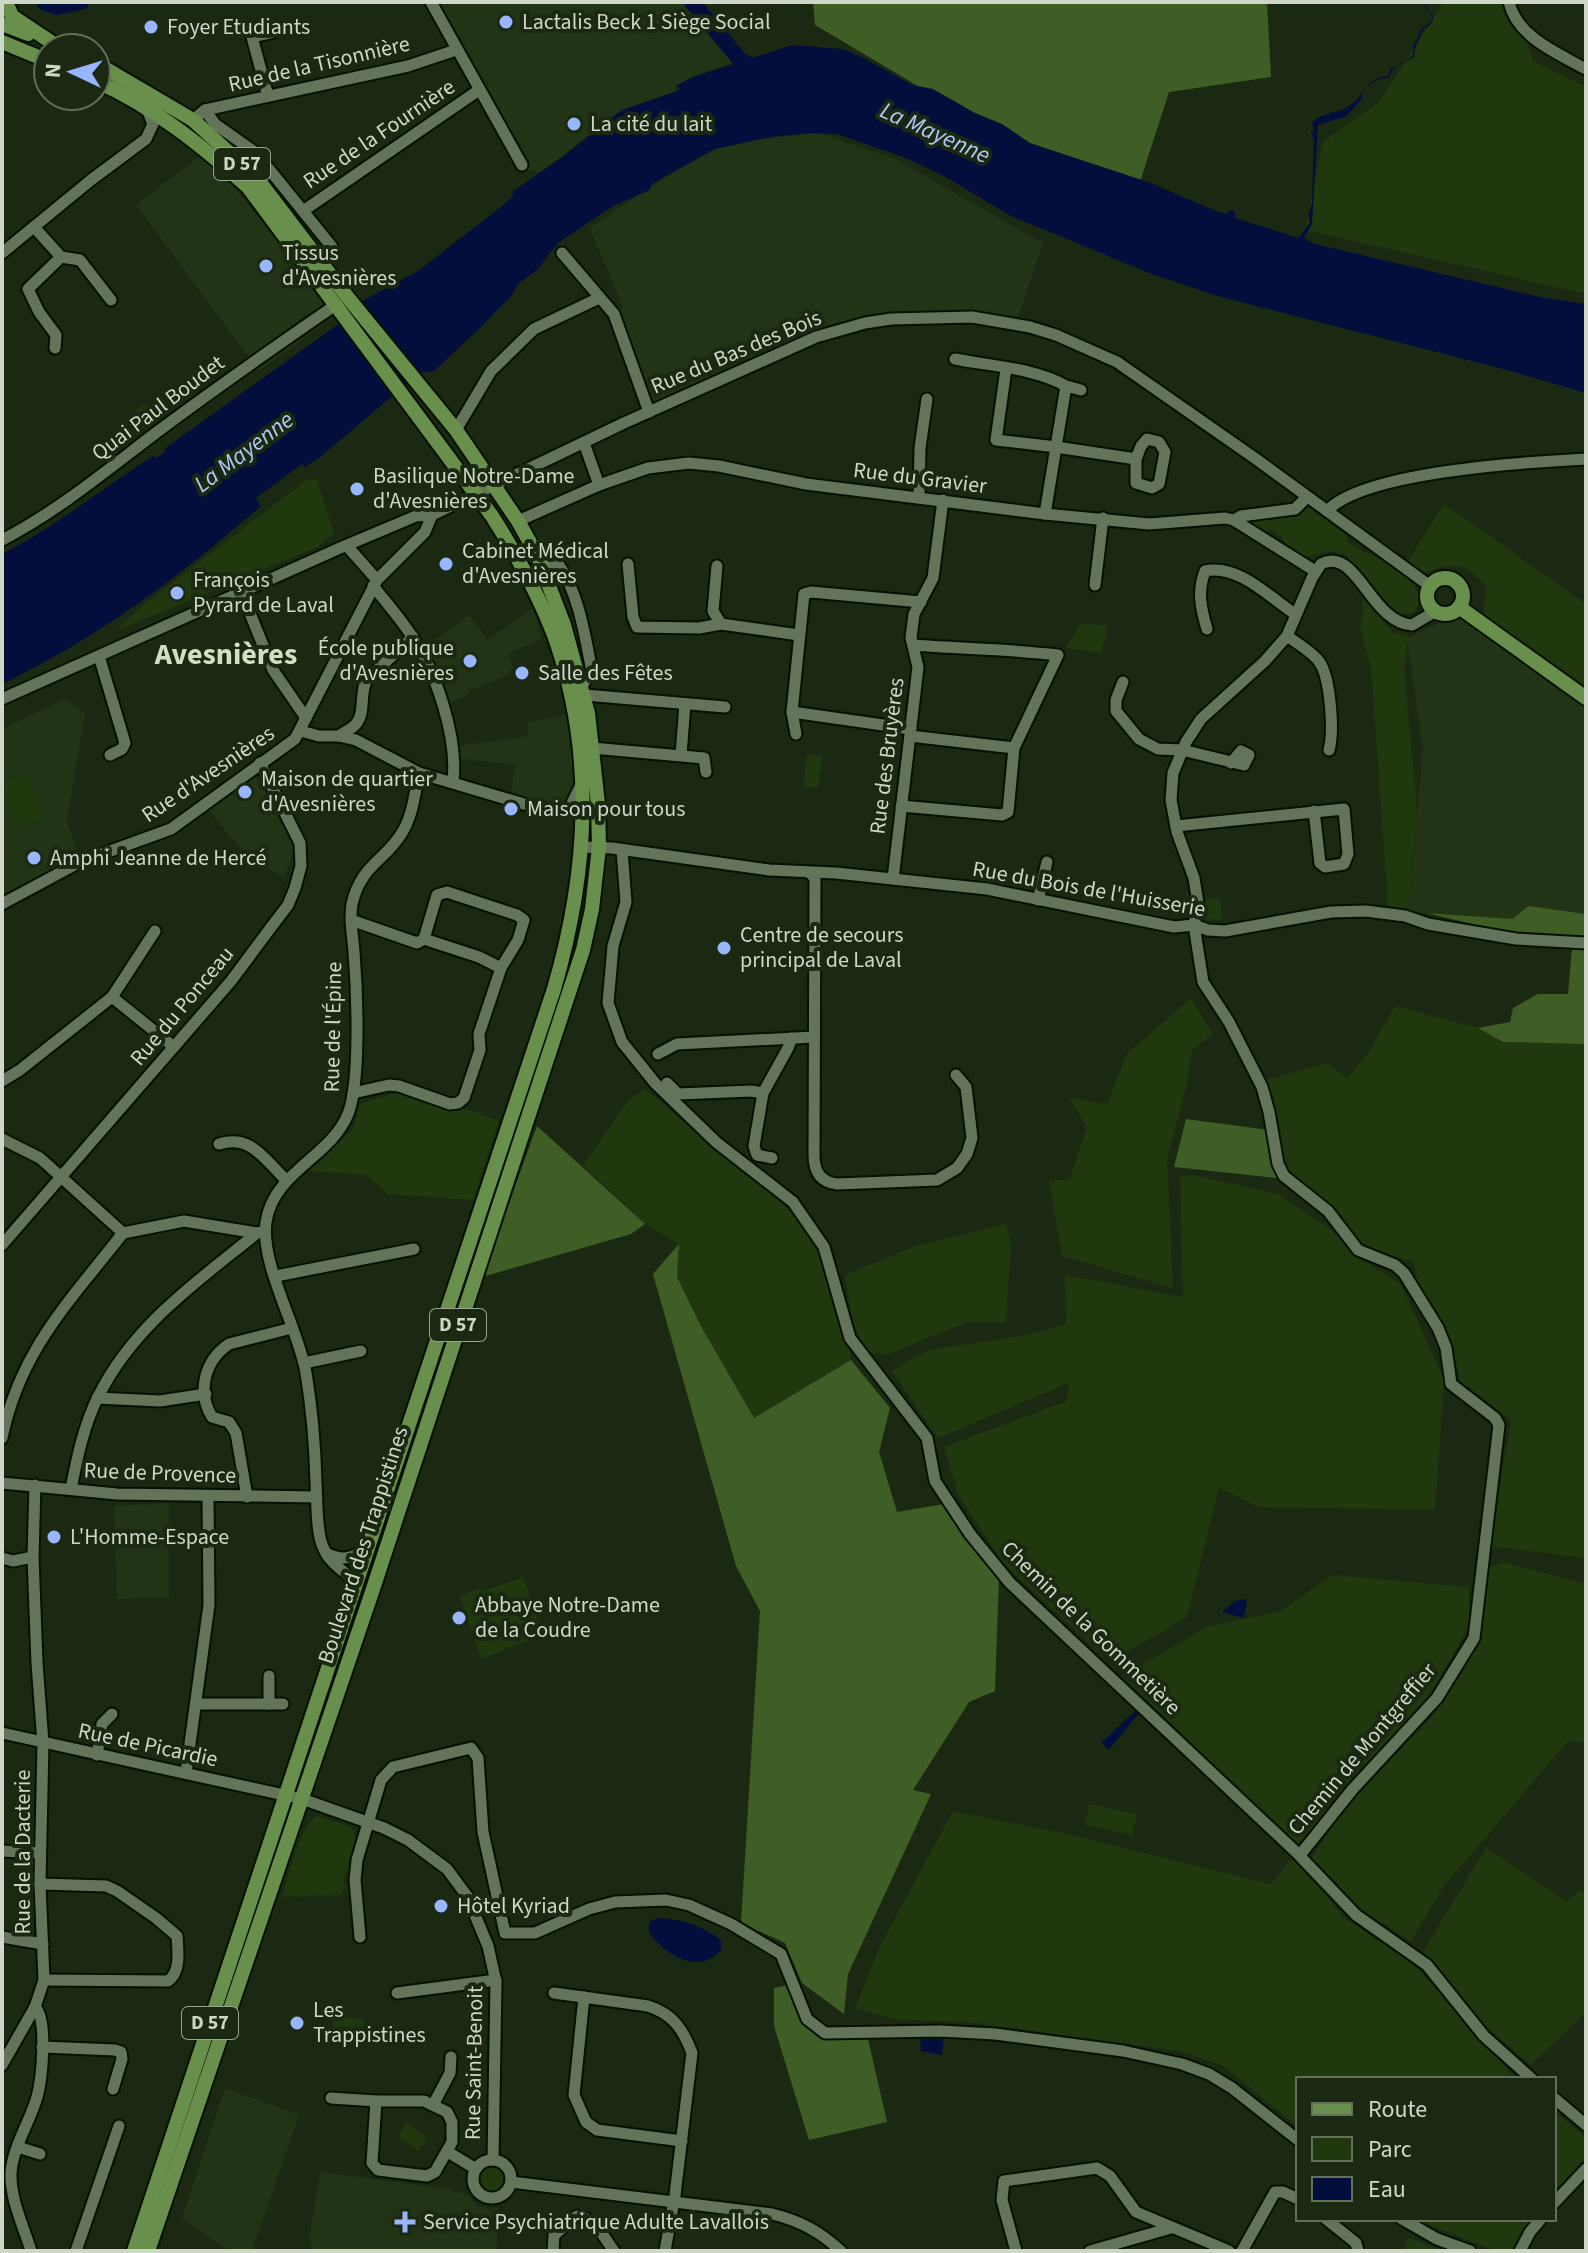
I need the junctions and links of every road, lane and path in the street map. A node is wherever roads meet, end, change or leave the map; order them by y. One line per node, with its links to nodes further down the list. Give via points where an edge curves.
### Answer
1 (6, 2): 6 (main road, via 12,16)
2 (431, 2): 10 (street)
3 (1509, 2): 12 (street, via 1512,16 1527,32)
4 (2, 24): 7 (main road)
5 (283, 30): 16 (street, via 252,37)
6 (37, 32)
7 (32, 36)
8 (2, 40): 9 (main road); 11 (main road)
9 (32, 43)
10 (456, 50): 15 (street); 16 (street, Rue de la Tisonnière, via 408,66)
11 (32, 54)
12 (1586, 69)
13 (112, 72): 19 (main road, D 57)
14 (112, 89): 17 (main road, D 57)
15 (479, 90): 20 (street); 21 (street, Rue de la Fournière)
16 (268, 96): 18 (street, Rue de la Tisonnière)
17 (146, 106): 22 (street, via 153,124 146,139); 29 (main road, D 57, via 200,143 248,187)
18 (205, 110): 19 (street, Rue de la Tisonnière); 21 (street, Rue de la Fournière, via 215,124 256,153)
19 (193, 120): 29 (main road, D 57, via 256,177)
20 (522, 165)
21 (303, 211): 23 (street, Rue de la Fournière)
22 (34, 227): 24 (street); 26 (street)
23 (332, 247)
24 (2, 253)
25 (562, 253): 27 (street)
26 (61, 257): 28 (street, via 80,260); 30 (street, via 28,289 56,335)
27 (599, 298): 36 (street, via 614,314); 37 (street, via 534,329 491,371)
28 (111, 300)
29 (343, 302): 37 (main road, D 57); 44 (main road, D 57, via 410,406); 54 (street, Quai Paul Boudet, via 224,382 86,487)
30 (55, 348)
31 (955, 359): 32 (street)
32 (1006, 369): 33 (street); 39 (street, via 996,440)
33 (1066, 386): 34 (street); 39 (street)
34 (1081, 390)
35 (927, 399): 45 (street)
36 (649, 412): 38 (street, Rue du Bas des Bois); 46 (street, Rue du Bas des Bois, via 840,329 891,319 972,317 1030,327 1117,362)
37 (456, 430): 43 (main road, D 57)
38 (584, 443): 42 (street); 43 (street, Rue du Bas des Bois)
39 (1056, 447): 40 (street); 49 (street)
40 (1136, 459)
41 (1586, 459): 48 (street, via 1425,475 1354,495)
42 (599, 485): 45 (street, Rue du Gravier, via 648,468 689,463 806,484); 53 (street, Rue du Gravier)
43 (493, 486): 44 (street, Rue du Bas des Bois); 53 (main road, D 57)
44 (476, 493): 50 (street, Rue du Bas des Bois); 97 (main road, D 57, via 522,564 554,635 573,709)
45 (919, 496): 47 (street, Rue du Gravier)
46 (1307, 497): 48 (street, Rue du Bas des Bois); 52 (street, Rue du Gravier, via 1295,509)
47 (943, 500): 49 (street, Rue du Gravier); 63 (street, Rue des Bruyères, via 933,578)
48 (1327, 511): 61 (street, Rue du Bas des Bois)
49 (1045, 514): 51 (street, Rue du Gravier)
50 (432, 515): 55 (street, Rue du Bas des Bois, via 416,516); 59 (street, via 425,532)
51 (1103, 518): 52 (street, Rue du Gravier, via 1149,524); 60 (street)
52 (1234, 520): 58 (street)
53 (518, 521): 75 (main road, D 57, via 541,564)
54 (2, 540)
55 (347, 546): 59 (street); 62 (street, Rue du Bas des Bois)
56 (628, 564): 67 (street, via 637,627)
57 (717, 566): 67 (street, via 713,611)
58 (1315, 571): 65 (street, via 1327,560 1346,564 1396,622 1412,625); 66 (street)
59 (375, 583): 71 (street); 81 (street)
60 (1095, 585)
61 (1430, 586): 64 (main road, via 1444,578 1456,581 1463,596); 65 (main road, via 1429,602)
62 (241, 591): 73 (street, Rue du Bas des Bois); 81 (street, via 273,670)
63 (921, 602): 69 (street, via 804,594); 72 (street, Rue des Bruyères, via 914,614)
64 (1459, 607): 65 (main road, via 1446,614); 76 (main road)
65 (1436, 611)
66 (1295, 614): 68 (street, via 1232,571 1219,568 1205,571 1200,585); 70 (street)
67 (721, 624): 69 (street)
68 (1207, 629)
69 (799, 635): 80 (street)
70 (1287, 636): 88 (street, via 1201,719); 89 (street, via 1319,660 1325,672 1333,738)
71 (413, 637): 85 (street, via 367,679 359,719); 96 (street, via 452,735)
72 (914, 645): 83 (street, Rue des Bruyères, via 918,667); 87 (street, via 1058,655)
73 (99, 656): 77 (street, Rue du Bas des Bois); 90 (street, via 125,738 124,747)
74 (1123, 682): 88 (street, via 1116,711 1139,739 1158,749)
75 (583, 690): 78 (street); 86 (main road, D 57)
76 (1586, 698)
77 (2, 699)
78 (685, 704): 79 (street); 91 (street)
79 (725, 707)
80 (792, 712): 83 (street); 84 (street)
81 (306, 718): 82 (street)
82 (301, 731): 85 (street); 92 (street, Rue d'Avesnières)
83 (910, 733): 87 (street); 98 (street, Rue des Bruyères)
84 (796, 734)
85 (339, 736): 95 (street)
86 (592, 748): 91 (street); 102 (main road, D 57)
87 (1014, 748): 98 (street, via 1008,812)
88 (1182, 750): 93 (street); 100 (street, via 1171,787)
89 (1329, 750)
90 (110, 755)
91 (681, 755): 94 (street, via 704,758)
92 (260, 763): 108 (street, Rue d'Avesnières, via 171,829 80,862); 118 (street, Rue du Ponceau, via 300,843 295,888 288,905)
93 (1231, 763)
94 (706, 772)
95 (419, 773): 96 (street); 109 (street, Rue de l'Épine, via 404,831 364,875)
96 (453, 781): 97 (street, via 556,811 570,807)
97 (582, 783): 101 (main road, D 57)
98 (901, 806): 106 (street, Rue des Bruyères)
99 (1314, 811): 99 (street, via 1344,809 1344,864 1320,863); 100 (street)
100 (1176, 826): 110 (street, via 1194,878)
101 (582, 847): 102 (street, Rue du Bois de l'Huisserie); 147 (main road, Boulevard des Trappistines / D 57, via 576,906 554,989)
102 (599, 847): 103 (street, Rue du Bois de l'Huisserie); 162 (main road, Boulevard des Trappistines / D 57, via 592,909 569,996)
103 (622, 850): 105 (street, Rue du Bois de l'Huisserie); 166 (street, Chemin de la Gommetière, via 626,902 613,946 608,1003 622,1042 655,1083 716,1142 793,1202 824,1247 850,1338 927,1438 935,1481 1010,1583)
104 (1047, 862): 107 (street)
105 (810, 873): 106 (street, Rue du Bois de l'Huisserie); 116 (street, via 815,878)
106 (893, 879): 107 (street, Rue du Bois de l'Huisserie)
107 (1038, 900): 110 (street, Rue du Bois de l'Huisserie, via 1174,927)
108 (2, 904)
109 (351, 920): 112 (street, via 417,943); 123 (street, Rue de l'Épine, via 356,992)
110 (1194, 925): 113 (street, Rue du Bois de l'Huisserie, via 1225,931 1366,911 1516,939); 166 (street, Chemin de Montgreffier, via 1203,982 1262,1087 1284,1176 1328,1211 1358,1250 1404,1273 1438,1328 1451,1384 1499,1425 1474,1638 1437,1698)
111 (155, 931): 115 (street)
112 (424, 939): 114 (street); 114 (street, via 437,895 447,892 517,915 524,920 522,929)
113 (1586, 943)
114 (501, 968): 123 (street, via 464,1098 450,1104 389,1085)
115 (112, 997): 118 (street); 121 (street)
116 (814, 1037): 117 (street); 120 (street, via 814,1165 830,1183 937,1180 957,1168 972,1138 966,1087)
117 (792, 1038): 119 (street, via 677,1044); 124 (street)
118 (174, 1047): 128 (street, Rue du Ponceau)
119 (658, 1054)
120 (956, 1075)
121 (2, 1081)
122 (667, 1083): 124 (street, via 678,1094)
123 (353, 1093): 129 (street, Rue de l'Épine, via 339,1131)
124 (763, 1093): 127 (street, via 754,1146 757,1155)
125 (2, 1139): 128 (street, via 40,1158)
126 (219, 1144): 129 (street, via 245,1141)
127 (772, 1158)
128 (63, 1178): 131 (street); 132 (street, Rue du Ponceau)
129 (286, 1180): 130 (street, Rue de l'Épine)
130 (261, 1232): 131 (street, via 184,1221); 134 (street); 139 (street, via 173,1301 133,1342)
131 (123, 1233): 140 (street, via 53,1320 29,1359)
132 (2, 1245)
133 (414, 1249): 134 (street)
134 (276, 1276): 135 (street)
135 (292, 1328): 137 (street); 138 (street, via 220,1350 205,1373)
136 (361, 1351): 137 (street)
137 (304, 1363): 146 (street)
138 (206, 1394): 139 (street, via 160,1401); 145 (street, via 212,1417 229,1422 236,1433)
139 (97, 1398): 143 (street)
140 (2, 1438)
141 (2, 1483): 142 (street, Rue de Provence)
142 (35, 1485): 143 (street, Rue de Provence); 149 (street, Rue de la Dacterie)
143 (71, 1489): 144 (street, Rue de Provence)
144 (208, 1496): 145 (street, Rue de Provence); 153 (street, via 209,1605)
145 (247, 1497): 146 (street, Rue de Provence)
146 (317, 1497): 148 (street)
147 (367, 1548): 148 (street, via 353,1557); 151 (main road, Boulevard des Trappistines / D 57)
148 (326, 1552): 151 (street)
149 (33, 1557): 150 (street); 158 (street, Rue de la Dacterie)
150 (2, 1558)
151 (356, 1582): 161 (main road, Boulevard des Trappistines / D 57)
152 (269, 1676): 154 (street)
153 (196, 1704): 154 (street); 160 (street)
154 (269, 1704): 155 (street)
155 (283, 1704)
156 (112, 1714): 159 (street, via 102,1724)
157 (2, 1733): 158 (street, Rue de Picardie)
158 (43, 1743): 159 (street, Rue de Picardie); 165 (street, Rue de la Dacterie)
159 (97, 1755): 160 (street, Rue de Picardie)
160 (186, 1773): 161 (street, Rue de Picardie)
161 (286, 1795): 162 (street, Rue Saint-Benoit); 206 (main road, Boulevard des Trappistines / D 57)
162 (302, 1799): 163 (street, Rue Saint-Benoit); 207 (main road, Boulevard des Trappistines / D 57)
163 (368, 1821): 169 (street, via 355,1880); 172 (street, Rue Saint-Benoit, via 408,1840 447,1869 467,1896); 188 (street, via 381,1780 393,1767 471,1748 478,1758 483,1832 505,1933 535,1933 615,1902 666,1900 689,1905 781,1954 807,2019 825,2033 995,2034 1182,2064 1232,2088)
164 (2, 1851): 165 (street)
165 (40, 1853): 167 (street, Rue de la Dacterie)
166 (1300, 1855): 180 (street, Chemin de la Gommetière, via 1356,1915 1427,1965 1484,2036)
167 (40, 1884): 170 (street, Rue de la Dacterie); 171 (street, via 106,1886 177,1936 177,1969 168,1981)
168 (2, 1937): 170 (street)
169 (360, 1937)
170 (43, 1944): 171 (street, Rue de la Dacterie)
171 (44, 1980): 176 (street, Rue de la Dacterie)
172 (496, 1980): 173 (street); 193 (street, Rue Saint-Benoit)
173 (397, 1993)
174 (554, 1993): 175 (street)
175 (584, 1997): 189 (street, via 663,2011 686,2036 692,2053); 189 (street, via 574,2095 586,2122 597,2130)
176 (35, 2007): 177 (street, via 40,2012); 179 (street, Rue de la Dacterie)
177 (42, 2047): 181 (street, via 121,2052); 190 (street, via 39,2093)
178 (451, 2057): 185 (street, via 450,2073)
179 (2, 2065)
180 (1530, 2077)
181 (113, 2089)
182 (331, 2098): 184 (street)
183 (1556, 2100): 186 (street)
184 (376, 2101): 185 (street); 191 (street, via 372,2163 378,2170 427,2176)
185 (433, 2105): 191 (street, via 447,2112 452,2122)
186 (1586, 2125)
187 (119, 2126): 205 (street)
188 (1296, 2138)
189 (682, 2141): 199 (street)
190 (18, 2147): 192 (street); 204 (street, via 11,2176)
191 (448, 2152): 194 (street)
192 (40, 2154)
193 (493, 2160): 194 (street); 196 (street, via 506,2166)
194 (476, 2169): 196 (street, via 474,2184 484,2196 500,2196)
195 (1586, 2169): 198 (street)
196 (511, 2182): 199 (street)
197 (1296, 2198): 215 (street, via 1275,2192)
198 (1556, 2201)
199 (674, 2202): 210 (street); 211 (street, via 795,2219)
200 (1328, 2221): 216 (street, via 1356,2243)
201 (1406, 2221): 217 (street)
202 (1539, 2221): 218 (street)
203 (1171, 2228): 212 (street, via 1136,2212 1110,2176 1097,2168 1019,2177 1004,2181 1002,2190); 213 (street); 214 (street)
204 (31, 2251)
205 (76, 2251)
206 (134, 2251)
207 (148, 2251)
208 (553, 2251): 209 (street, via 554,2235 577,2216 591,2222)
209 (614, 2251)
210 (665, 2251)
211 (841, 2251)
212 (1016, 2251)
213 (1090, 2251)
214 (1229, 2251)
215 (1242, 2251)
216 (1358, 2251)
217 (1470, 2251)
218 (1520, 2251)

